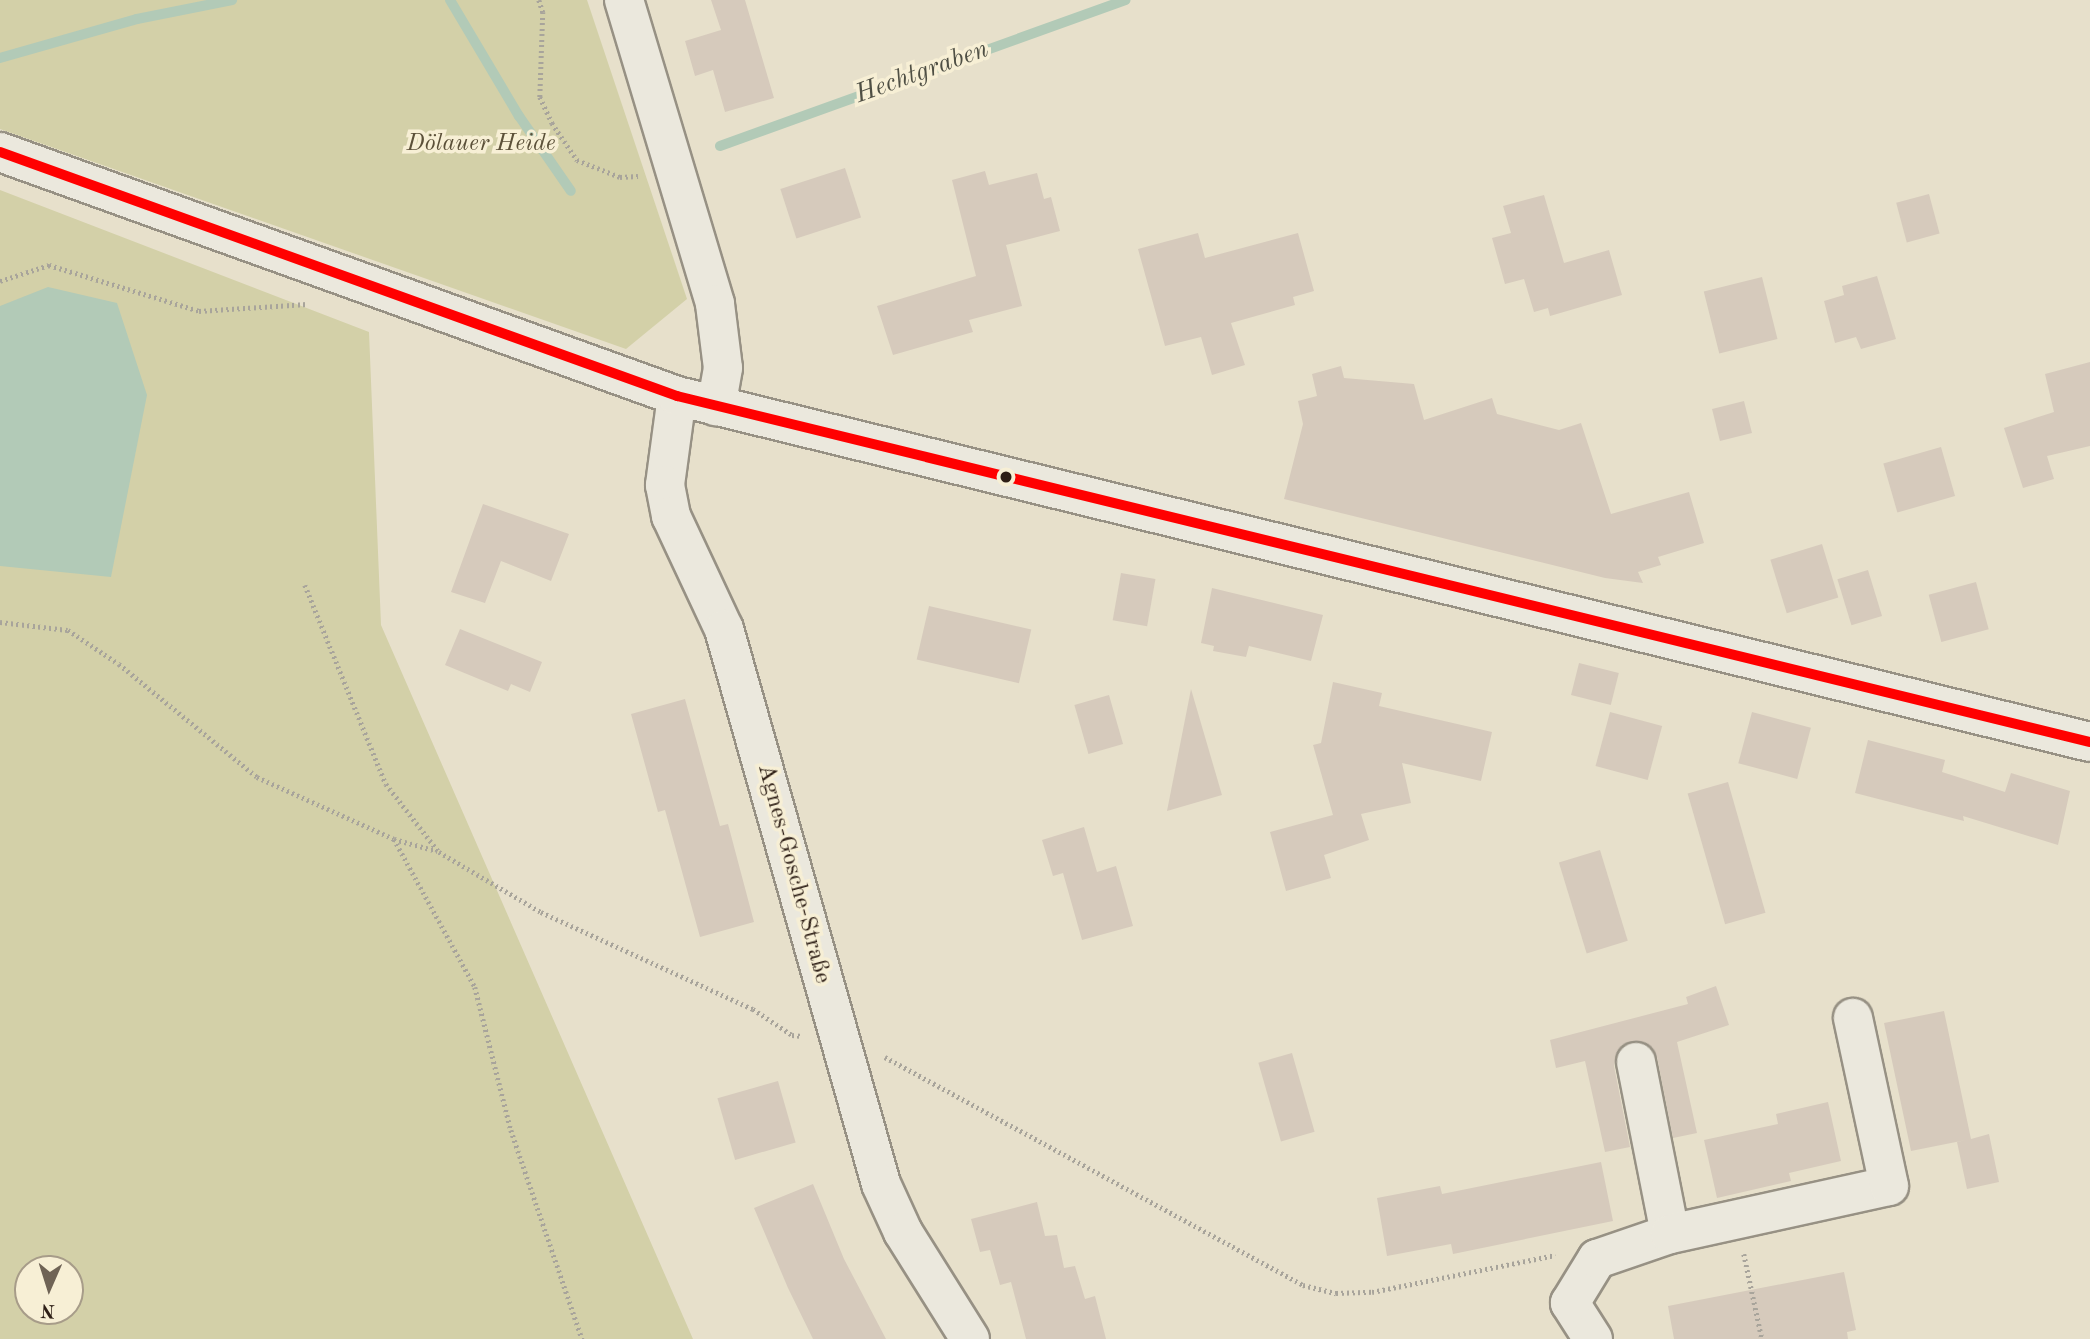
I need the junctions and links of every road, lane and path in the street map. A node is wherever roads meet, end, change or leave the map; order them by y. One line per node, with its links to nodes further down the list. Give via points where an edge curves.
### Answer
1 (539, 0): 4 (path, via 543,12 540,97 577,160 620,177)
2 (624, 0): 4 (street)
3 (0, 152): 7 (street)
4 (678, 173): 8 (street, via 720,331 723,368)
5 (0, 281): 6 (path, via 50,265 199,311)
6 (320, 303)
7 (677, 396): 8 (street); 15 (street, Agnes-Gosche-Straße, via 666,485 671,516 724,629)
8 (716, 406): 11 (street)
9 (305, 586): 13 (path, via 386,784)
10 (0, 622): 12 (path, via 68,630 118,664 257,777)
11 (2090, 742)
12 (394, 839): 13 (path); 20 (path, via 475,987 511,1130)
13 (439, 852): 15 (path, via 541,912 753,1009 792,1035)
14 (1853, 1018): 17 (street, via 1889,1186)
15 (838, 1040): 19 (path, via 872,1050 1303,1285 1336,1293 1372,1292 1579,1250); 21 (street, Agnes-Gosche-Straße, via 881,1184 903,1232)
16 (1636, 1062): 18 (street)
17 (1736, 1220): 18 (street); 23 (path)
18 (1670, 1234): 19 (street)
19 (1597, 1259): 22 (street, via 1570,1303)
20 (582, 1339)
21 (970, 1339)
22 (1593, 1339)
23 (1762, 1339)

